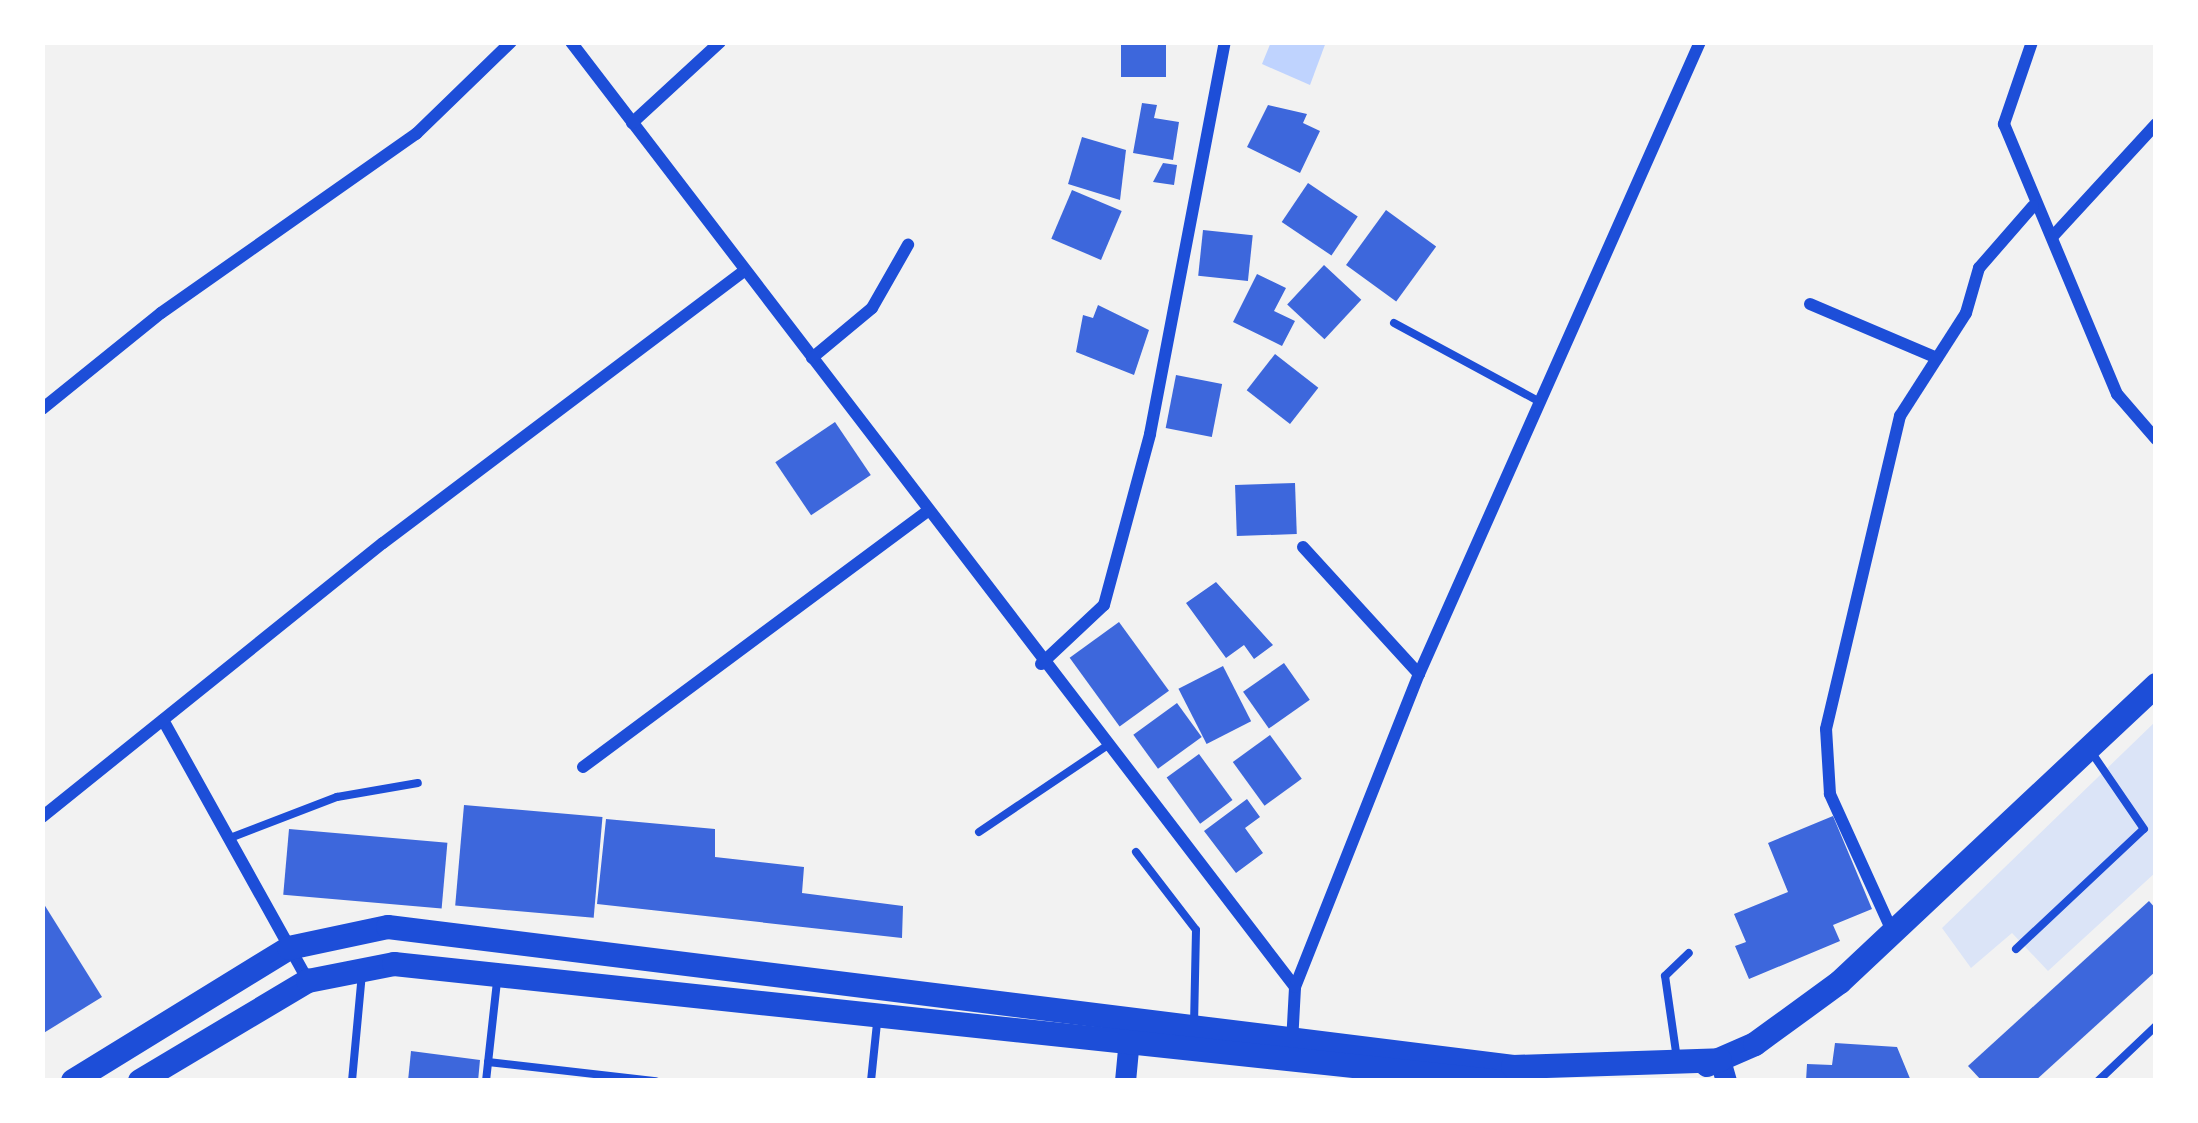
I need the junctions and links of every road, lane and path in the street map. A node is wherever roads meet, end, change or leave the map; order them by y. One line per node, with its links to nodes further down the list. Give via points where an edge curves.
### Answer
1 (511, 42): 18 (street, via 416,134 161,313)
2 (572, 42): 7 (street)
3 (720, 42): 7 (street)
4 (1225, 42): 22 (street, via 1150,434 1111,583 1104,605)
5 (1700, 42): 17 (street)
6 (2032, 42): 9 (street, via 2004,124)
7 (632, 123): 12 (street)
8 (2156, 124): 10 (street)
9 (2033, 206): 10 (street); 16 (street, via 1979,268 1966,313)
10 (2054, 235): 19 (street, via 2117,394)
11 (908, 245): 15 (street, via 872,308)
12 (742, 272): 15 (street); 25 (street)
13 (1810, 304): 16 (street)
14 (1394, 322): 17 (lane)
15 (812, 358): 20 (street)
16 (1937, 358): 34 (street, via 1900,416 1826,729 1830,794)
17 (1541, 403): 23 (street)
18 (42, 409)
19 (2156, 439)
20 (926, 512): 22 (street); 28 (street)
21 (1303, 547): 23 (street)
22 (1041, 664): 26 (street)
23 (1419, 674): 41 (street)
24 (2156, 685): 27 (main road)
25 (163, 720): 30 (street); 32 (street)
26 (1105, 747): 31 (lane); 41 (street)
27 (2089, 749): 34 (main road); 36 (lane, via 2144,829)
28 (583, 767)
29 (418, 783): 32 (lane, via 338,797)
30 (42, 817)
31 (979, 832)
32 (229, 839): 35 (street)
33 (1136, 852): 43 (lane, via 1196,930)
34 (1894, 934): 49 (main road)
35 (289, 948): 40 (street); 45 (main road, via 352,931 424,928); 50 (main road)
36 (2017, 949)
37 (1690, 953): 47 (lane, via 1665,976)
38 (362, 966): 39 (main road); 40 (main road); 52 (lane)
39 (497, 973): 42 (main road); 48 (lane)
40 (308, 981): 51 (main road)
41 (1295, 987): 46 (street)
42 (878, 1014): 45 (main road); 55 (lane)
43 (1194, 1026): 45 (main road); 46 (main road)
44 (2156, 1026): 59 (lane)
45 (1130, 1029): 46 (main road); 56 (street)
46 (1292, 1048): 47 (main road, via 1513,1067); 57 (main road)
47 (1677, 1061): 49 (main road)
48 (488, 1062): 53 (lane); 54 (lane)
49 (1724, 1071): 58 (main road)
50 (73, 1081)
51 (140, 1081)
52 (352, 1081)
53 (486, 1081)
54 (656, 1081)
55 (871, 1081)
56 (1125, 1081)
57 (1495, 1081)
58 (1641, 1081)
59 (2098, 1081)

